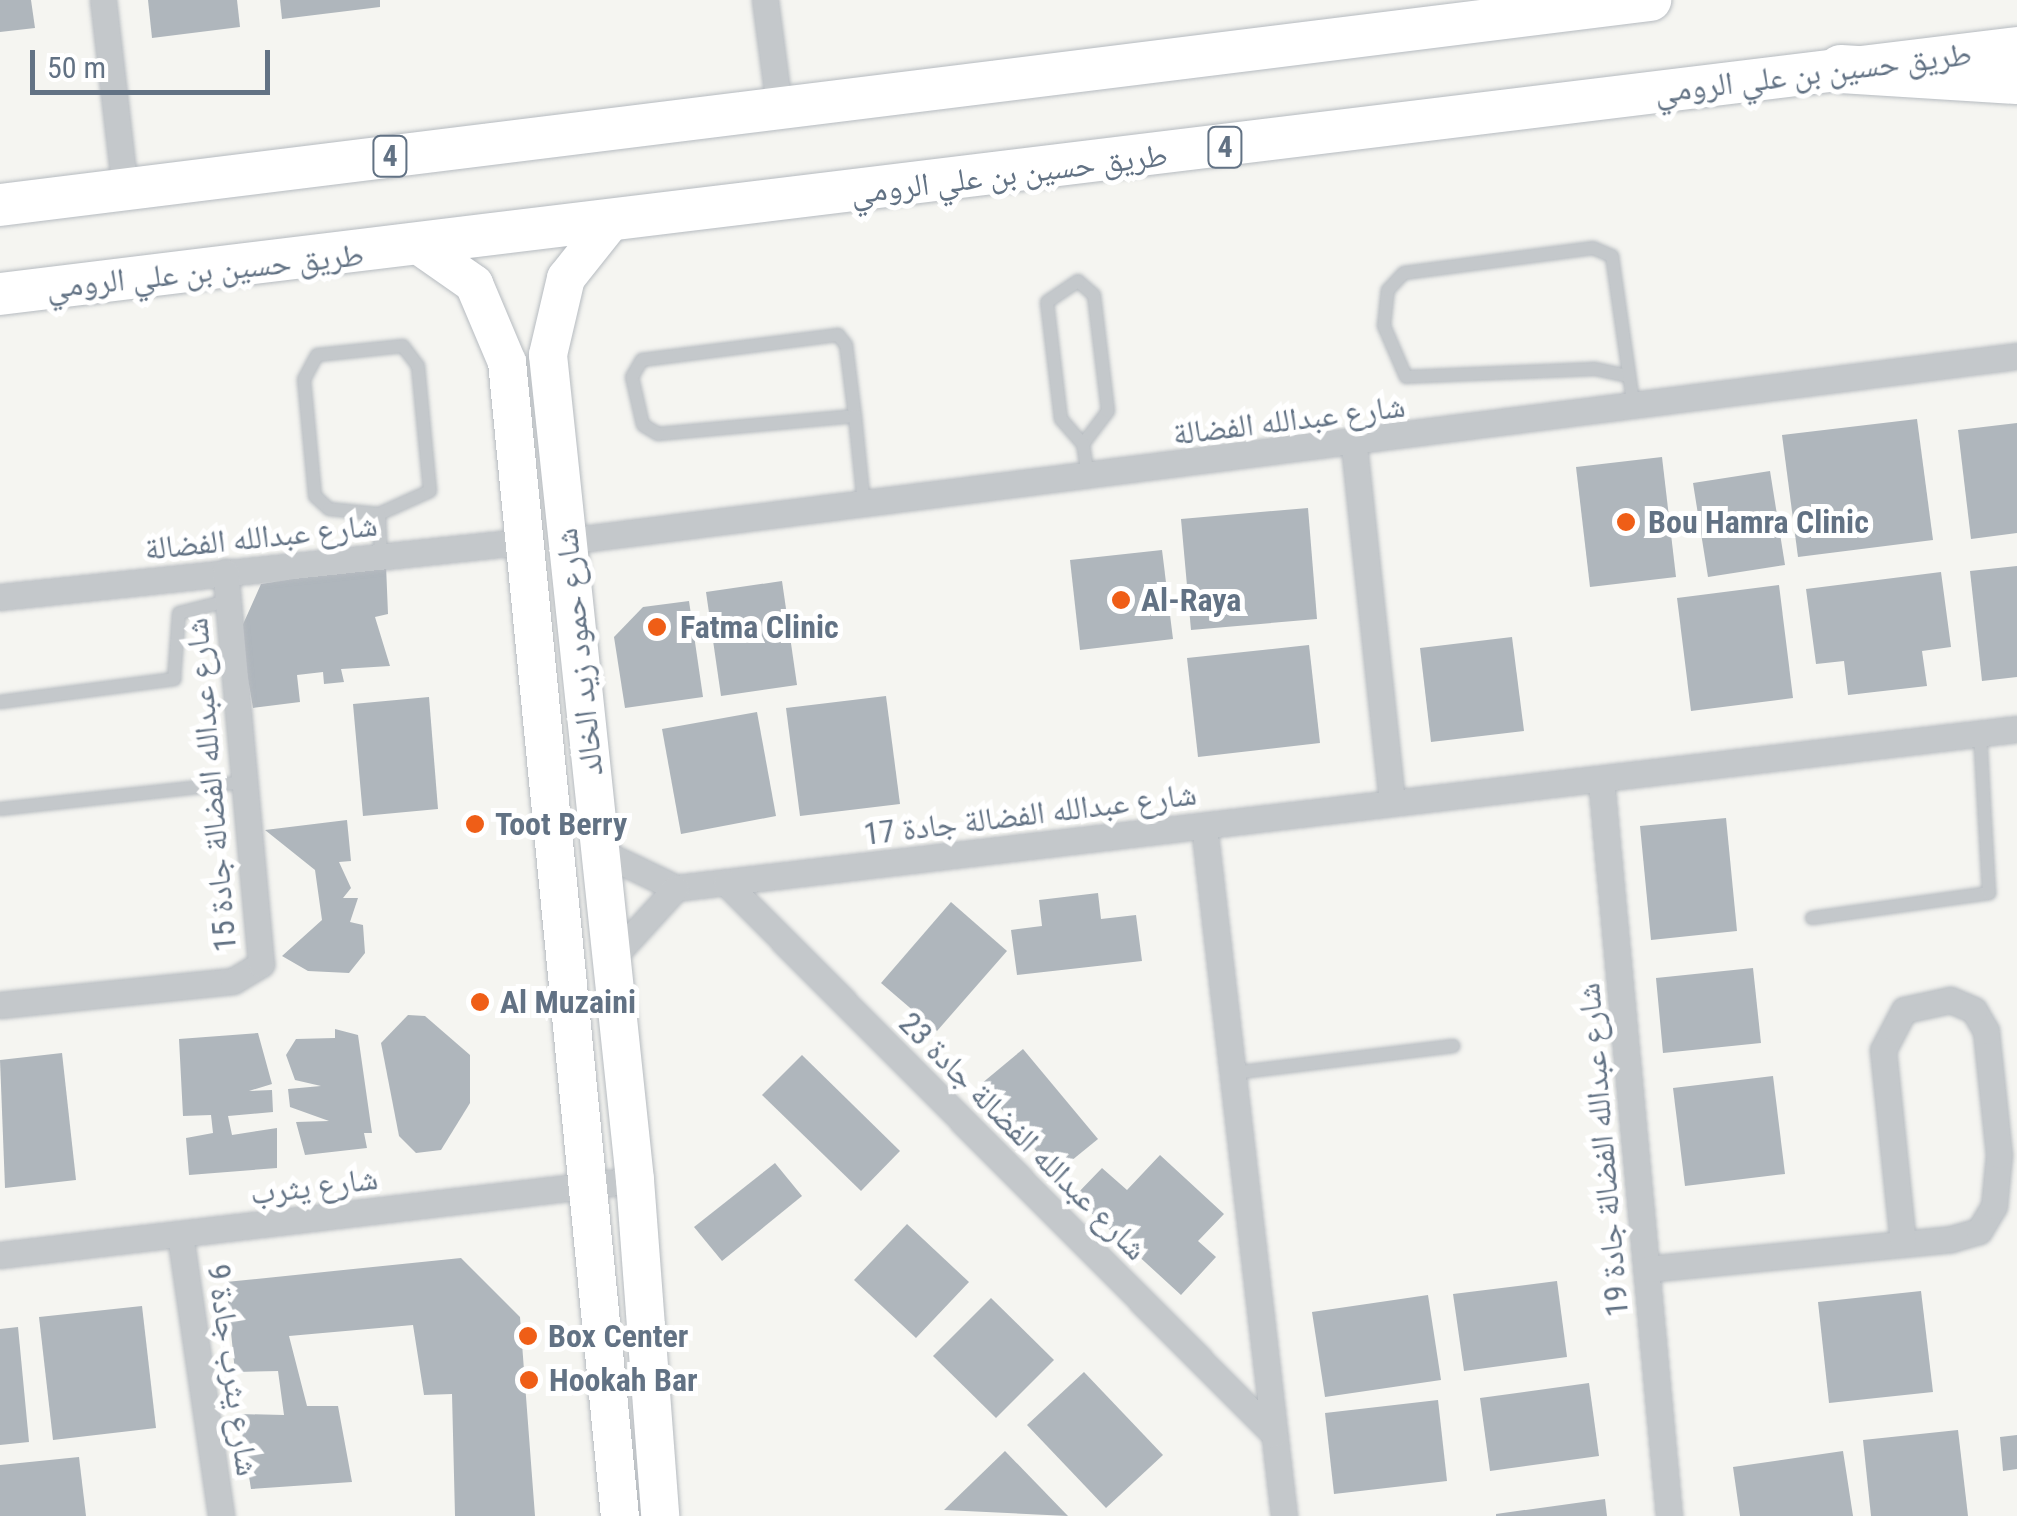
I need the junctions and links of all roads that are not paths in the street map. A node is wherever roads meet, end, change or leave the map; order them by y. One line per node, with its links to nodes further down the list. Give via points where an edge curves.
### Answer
1 (103, 0): 8 (street)
2 (766, 0): 7 (street)
3 (1650, 0): 7 (highway, 4)
4 (2017, 48): 5 (highway, طريق حسين بن علي الرومي / 4)
5 (1841, 70): 6 (highway); 10 (highway, طريق حسين بن علي الرومي / 4)
6 (2017, 80)
7 (779, 106): 8 (highway, 4)
8 (125, 190): 9 (highway, 4)
9 (0, 205)
10 (609, 224): 11 (highway, طريق حسين بن علي الرومي / 4); 23 (main road, شارع حمود زيد الخالد, via 566,278 549,329)
11 (421, 247): 12 (highway, طريق حسين بن علي الرومي / 4); 22 (main road, شارع حمود زيد الخالد, via 474,284 497,320)
12 (0, 294)
13 (2017, 356): 15 (street, شارع عبدالله الفضالة)
14 (1628, 376): 14 (lane, via 1594,369 1406,377 1384,326 1388,290 1404,272 1593,248 1612,256); 15 (lane)
15 (1634, 409): 18 (street, شارع عبدالله الفضالة)
16 (855, 416): 16 (lane, via 846,346 825,332 634,367 643,426 658,434); 20 (lane)
17 (1084, 444): 17 (lane, via 1061,419 1047,302 1078,281 1094,295 1108,411); 19 (lane)
18 (1354, 446): 19 (street, شارع عبدالله الفضالة); 33 (street)
19 (1088, 476): 20 (street, شارع عبدالله الفضالة)
20 (864, 504): 23 (street, شارع عبدالله الفضالة)
21 (379, 514): 21 (lane, via 319,506 304,380 317,355 403,346 418,366 430,490); 24 (lane)
22 (529, 541): 24 (street, شارع عبدالله الفضالة); 45 (main road, شارع حمود زيد الخالد)
23 (567, 541): 36 (main road, شارع حمود زيد الخالد)
24 (381, 558): 25 (street, شارع عبدالله الفضالة)
25 (224, 572): 26 (street, شارع عبدالله الفضالة); 27 (street, شارع عبدالله الفضالة جادة 15)
26 (0, 597)
27 (227, 601): 28 (lane, via 179,613 174,679); 32 (street, شارع عبدالله الفضالة جادة 15)
28 (0, 702)
29 (2017, 729): 30 (street, شارع عبدالله الفضالة جادة 17)
30 (1980, 734): 31 (street, شارع عبدالله الفضالة جادة 17); 39 (lane, via 1988,893)
31 (1602, 779): 33 (street, شارع عبدالله الفضالة جادة 17); 49 (street, شارع عبدالله الفضالة جادة 19)
32 (248, 782): 34 (lane); 41 (street, شارع عبدالله الفضالة جادة 15, via 263,952 256,972)
33 (1392, 804): 35 (street, شارع عبدالله الفضالة جادة 17)
34 (0, 809)
35 (1204, 826): 37 (street, شارع عبدالله الفضالة جادة 17); 43 (street)
36 (601, 852): 38 (street); 40 (main road, شارع حمود زيد الخالد)
37 (726, 883): 38 (street, شارع عبدالله الفضالة جادة 17); 50 (street, شارع عبدالله الفضالة جادة 23)
38 (676, 888): 40 (street)
39 (1812, 918)
40 (612, 957): 44 (main road, شارع حمود زيد الخالد)
41 (0, 1006)
42 (1452, 1046): 43 (lane)
43 (1233, 1073): 50 (street)
44 (635, 1180): 45 (street, شارع يثرب); 53 (main road, شارع حمود زيد الخالد)
45 (587, 1186): 46 (street, شارع يثرب); 52 (main road, شارع حمود زيد الخالد)
46 (180, 1234): 48 (street, شارع يثرب); 51 (street, شارع يثرب جادة 9)
47 (1903, 1243): 47 (street, via 1979,1231 1994,1206 1999,1155 1986,1031 1974,1010 1950,1000 1904,1010 1884,1050); 49 (street)
48 (0, 1256)
49 (1646, 1269): 55 (street, شارع عبدالله الفضالة جادة 19)
50 (1274, 1434): 54 (street)
51 (221, 1516)
52 (620, 1516)
53 (660, 1516)
54 (1284, 1516)
55 (1669, 1516)

